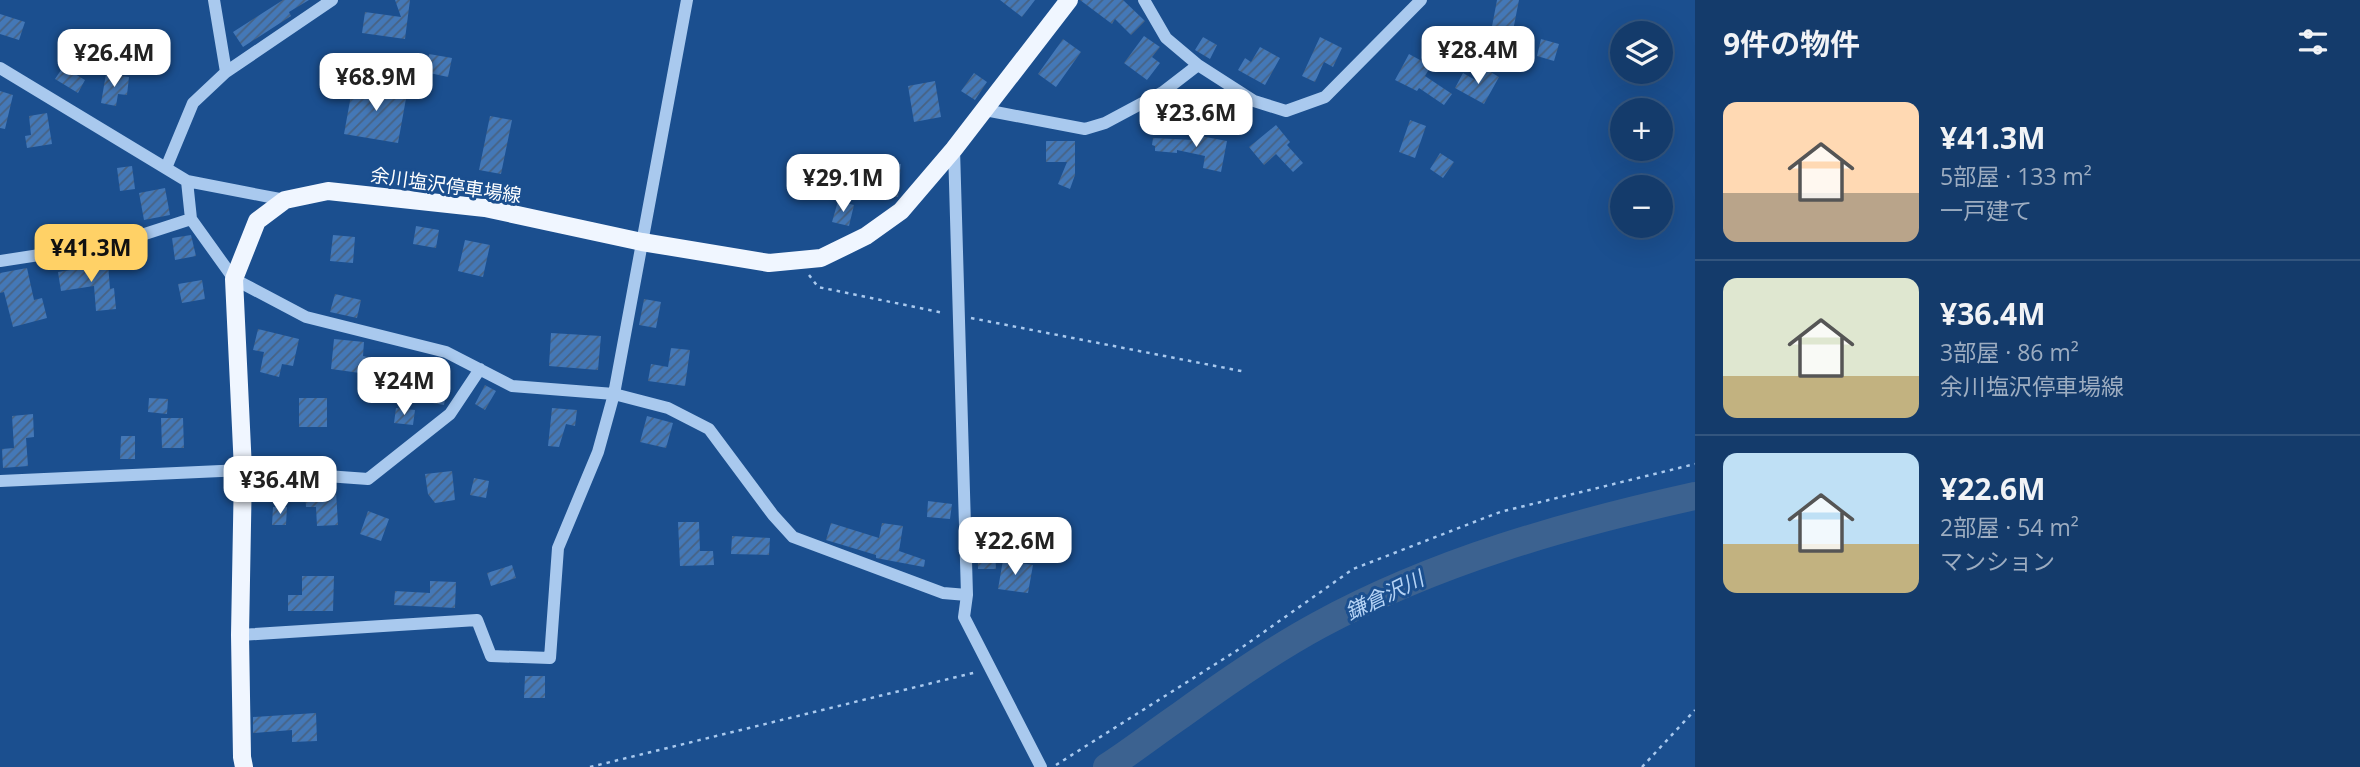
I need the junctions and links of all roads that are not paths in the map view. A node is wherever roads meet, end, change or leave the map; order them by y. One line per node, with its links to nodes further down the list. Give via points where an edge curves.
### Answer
1 (214, 0): 9 (street)
2 (332, 0): 9 (street)
3 (687, 0): 16 (street)
4 (1069, 0): 10 (main road, 余川塩沢停車場線)
5 (1144, 0): 7 (street, via 1166,38)
6 (1421, 0): 7 (street, via 1325,97 1286,111 1254,101)
7 (1198, 65): 10 (street, via 1163,92 1085,129)
8 (0, 68): 12 (street)
9 (226, 72): 12 (street, via 193,103)
10 (985, 110): 11 (main road, 余川塩沢停車場線)
11 (954, 149): 16 (main road, 余川塩沢停車場線, via 901,211 821,258 769,263); 23 (street)
12 (166, 168): 13 (street)
13 (187, 181): 14 (street); 15 (street)
14 (285, 200): 16 (main road, 余川塩沢停車場線, via 328,191 485,208); 18 (main road, 余川塩沢停車場線, via 257,221)
15 (191, 219): 17 (street, via 117,243); 18 (street)
16 (642, 242): 20 (street)
17 (0, 261)
18 (233, 279): 19 (street, via 306,317 446,352); 21 (main road, 余川塩沢停車場線)
19 (480, 369): 20 (street, via 512,386); 21 (street, via 450,414 368,479)
20 (614, 394): 23 (street, via 668,408 709,429 793,537 943,593); 24 (street, via 597,452 558,548 550,658 491,656 477,620)
21 (243, 470): 22 (street); 24 (main road, 余川塩沢停車場線)
22 (0, 481)
23 (967, 595): 26 (street, via 964,617)
24 (240, 635): 25 (main road, 余川塩沢停車場線)
25 (244, 767)
26 (1041, 767)

